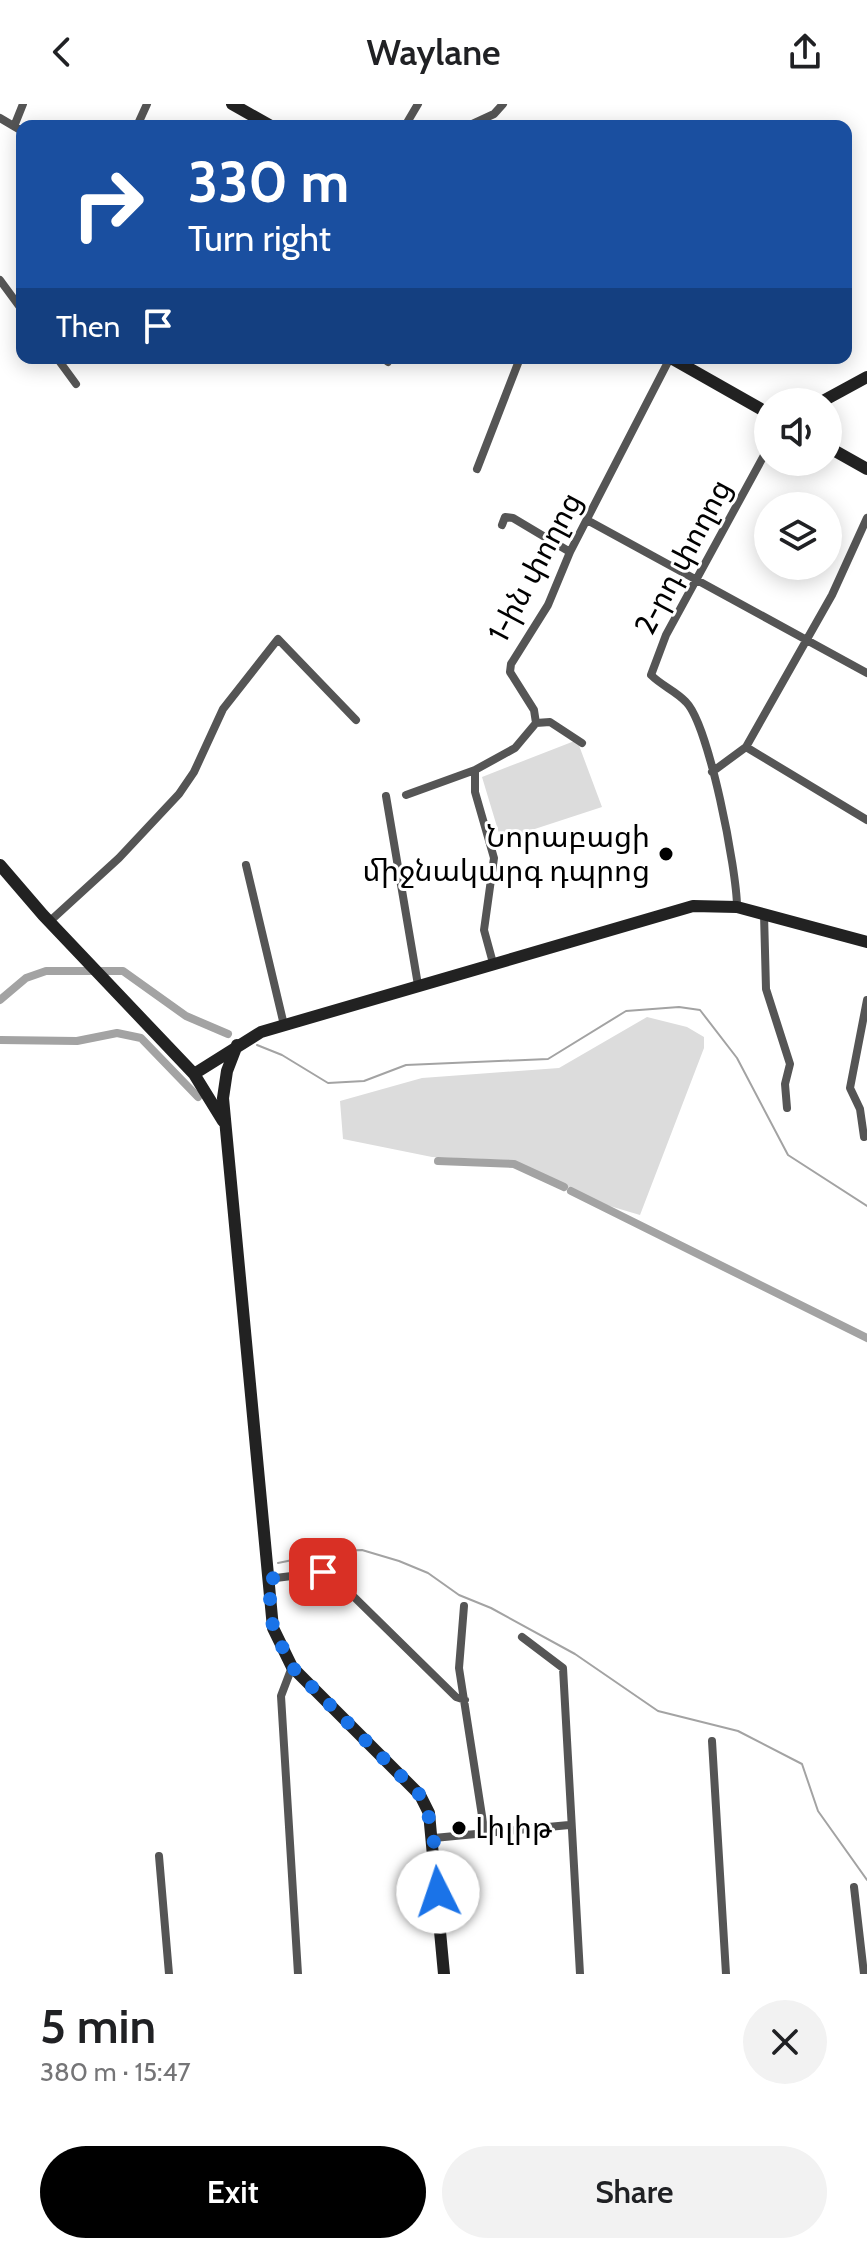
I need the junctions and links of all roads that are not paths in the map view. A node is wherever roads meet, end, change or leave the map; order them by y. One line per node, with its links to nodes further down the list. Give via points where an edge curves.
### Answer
1 (232, 104): 3 (main road)
2 (503, 104): 4 (street)
3 (259, 120)
4 (481, 120)
5 (0, 280): 6 (street)
6 (16, 302)
7 (61, 364): 12 (street)
8 (518, 364): 16 (street)
9 (667, 364): 20 (street, 1-ին փողոց)
10 (681, 364): 14 (main road)
11 (867, 377): 13 (main road)
12 (76, 384)
13 (842, 391)
14 (754, 405)
15 (842, 455): 17 (main road)
16 (477, 469)
17 (867, 469)
18 (754, 475): 23 (street, 2-րդ փողոց)
19 (867, 518): 24 (street)
20 (587, 520): 22 (street, 1-ին փողոց); 23 (street)
21 (502, 525): 22 (street, via 505,517 513,518)
22 (570, 552): 27 (street, 1-ին փողոց, via 548,605 510,672 534,710)
23 (699, 581): 24 (street); 31 (street, 2-րդ փողոց, via 666,635 651,675 688,702)
24 (806, 641): 25 (street); 29 (street)
25 (867, 673)
26 (356, 720): 39 (street, via 278,639 223,709 179,794)
27 (536, 723): 28 (street, via 550,722); 30 (street, via 515,748)
28 (582, 743)
29 (746, 747): 31 (street); 34 (street)
30 (475, 770): 32 (street); 41 (street, via 475,792 494,858 484,930)
31 (712, 772): 37 (street, 2-րդ փողոց)
32 (406, 795)
33 (386, 796): 42 (street)
34 (867, 820)
35 (0, 865): 39 (main road)
36 (246, 865): 44 (street)
37 (737, 907): 38 (main road); 41 (main road, via 693,906)
38 (764, 914): 40 (main road); 47 (street, via 766,989 790,1064)
39 (49, 922): 46 (main road)
40 (867, 942)
41 (493, 963): 42 (main road)
42 (418, 985): 44 (main road)
43 (867, 1000): 49 (street, via 850,1088)
44 (284, 1025): 45 (main road)
45 (237, 1045): 46 (main road); 48 (main road, via 223,1098)
46 (194, 1074): 48 (main road)
47 (787, 1108)
48 (227, 1127): 50 (main road)
49 (864, 1137)
50 (268, 1579): 53 (main road, via 273,1628); 54 (street, via 323,1572)
51 (464, 1606): 54 (street, via 459,1668)
52 (522, 1637): 56 (street, via 563,1668)
53 (292, 1667): 58 (main road, via 420,1795); 62 (street, via 281,1696)
54 (465, 1700): 57 (street)
55 (712, 1741): 65 (street)
56 (569, 1825): 57 (street); 64 (street)
57 (485, 1835): 58 (street)
58 (434, 1838): 63 (main road)
59 (159, 1856): 61 (street)
60 (854, 1887): 66 (street)
61 (169, 1974)
62 (298, 1974)
63 (444, 1974)
64 (580, 1974)
65 (726, 1974)
66 (864, 1974)

